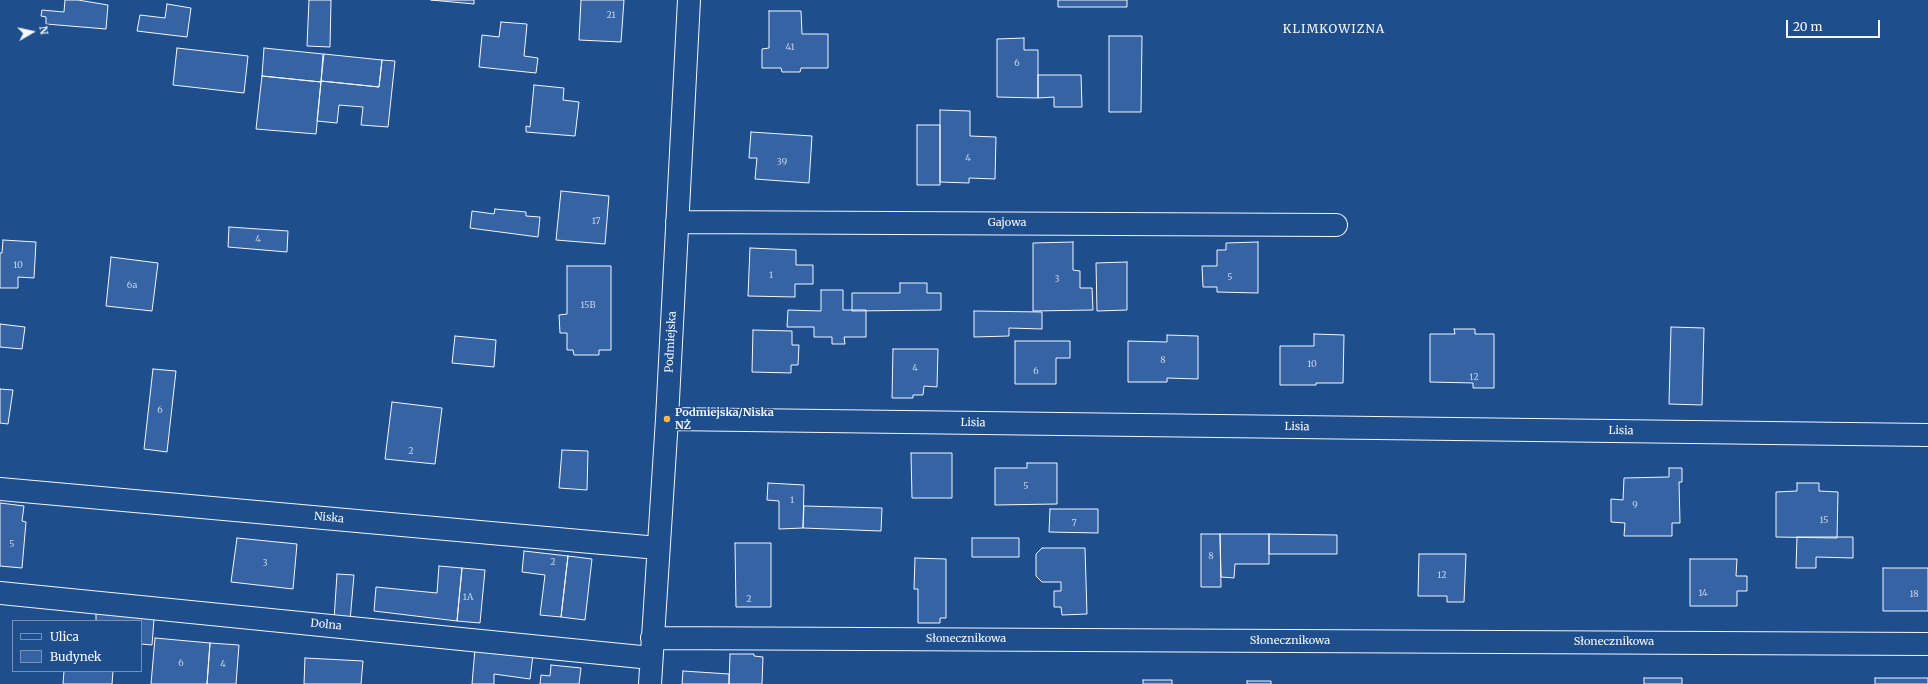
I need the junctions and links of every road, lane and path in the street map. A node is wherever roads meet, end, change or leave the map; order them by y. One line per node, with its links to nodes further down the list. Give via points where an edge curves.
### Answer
1 (689, 0): 2 (street, Podmiejska)
2 (677, 222): 3 (street, Gajowa); 4 (street, Podmiejska)
3 (1336, 225)
4 (667, 418): 5 (street, Lisia); 7 (street, Podmiejska)
5 (1928, 435)
6 (0, 489): 7 (street, Niska)
7 (658, 548): 10 (street, Podmiejska)
8 (0, 593): 10 (street, Dolna)
9 (1928, 644): 10 (street, Słonecznikowa)
10 (652, 648): 11 (street, Podmiejska)
11 (650, 684)

